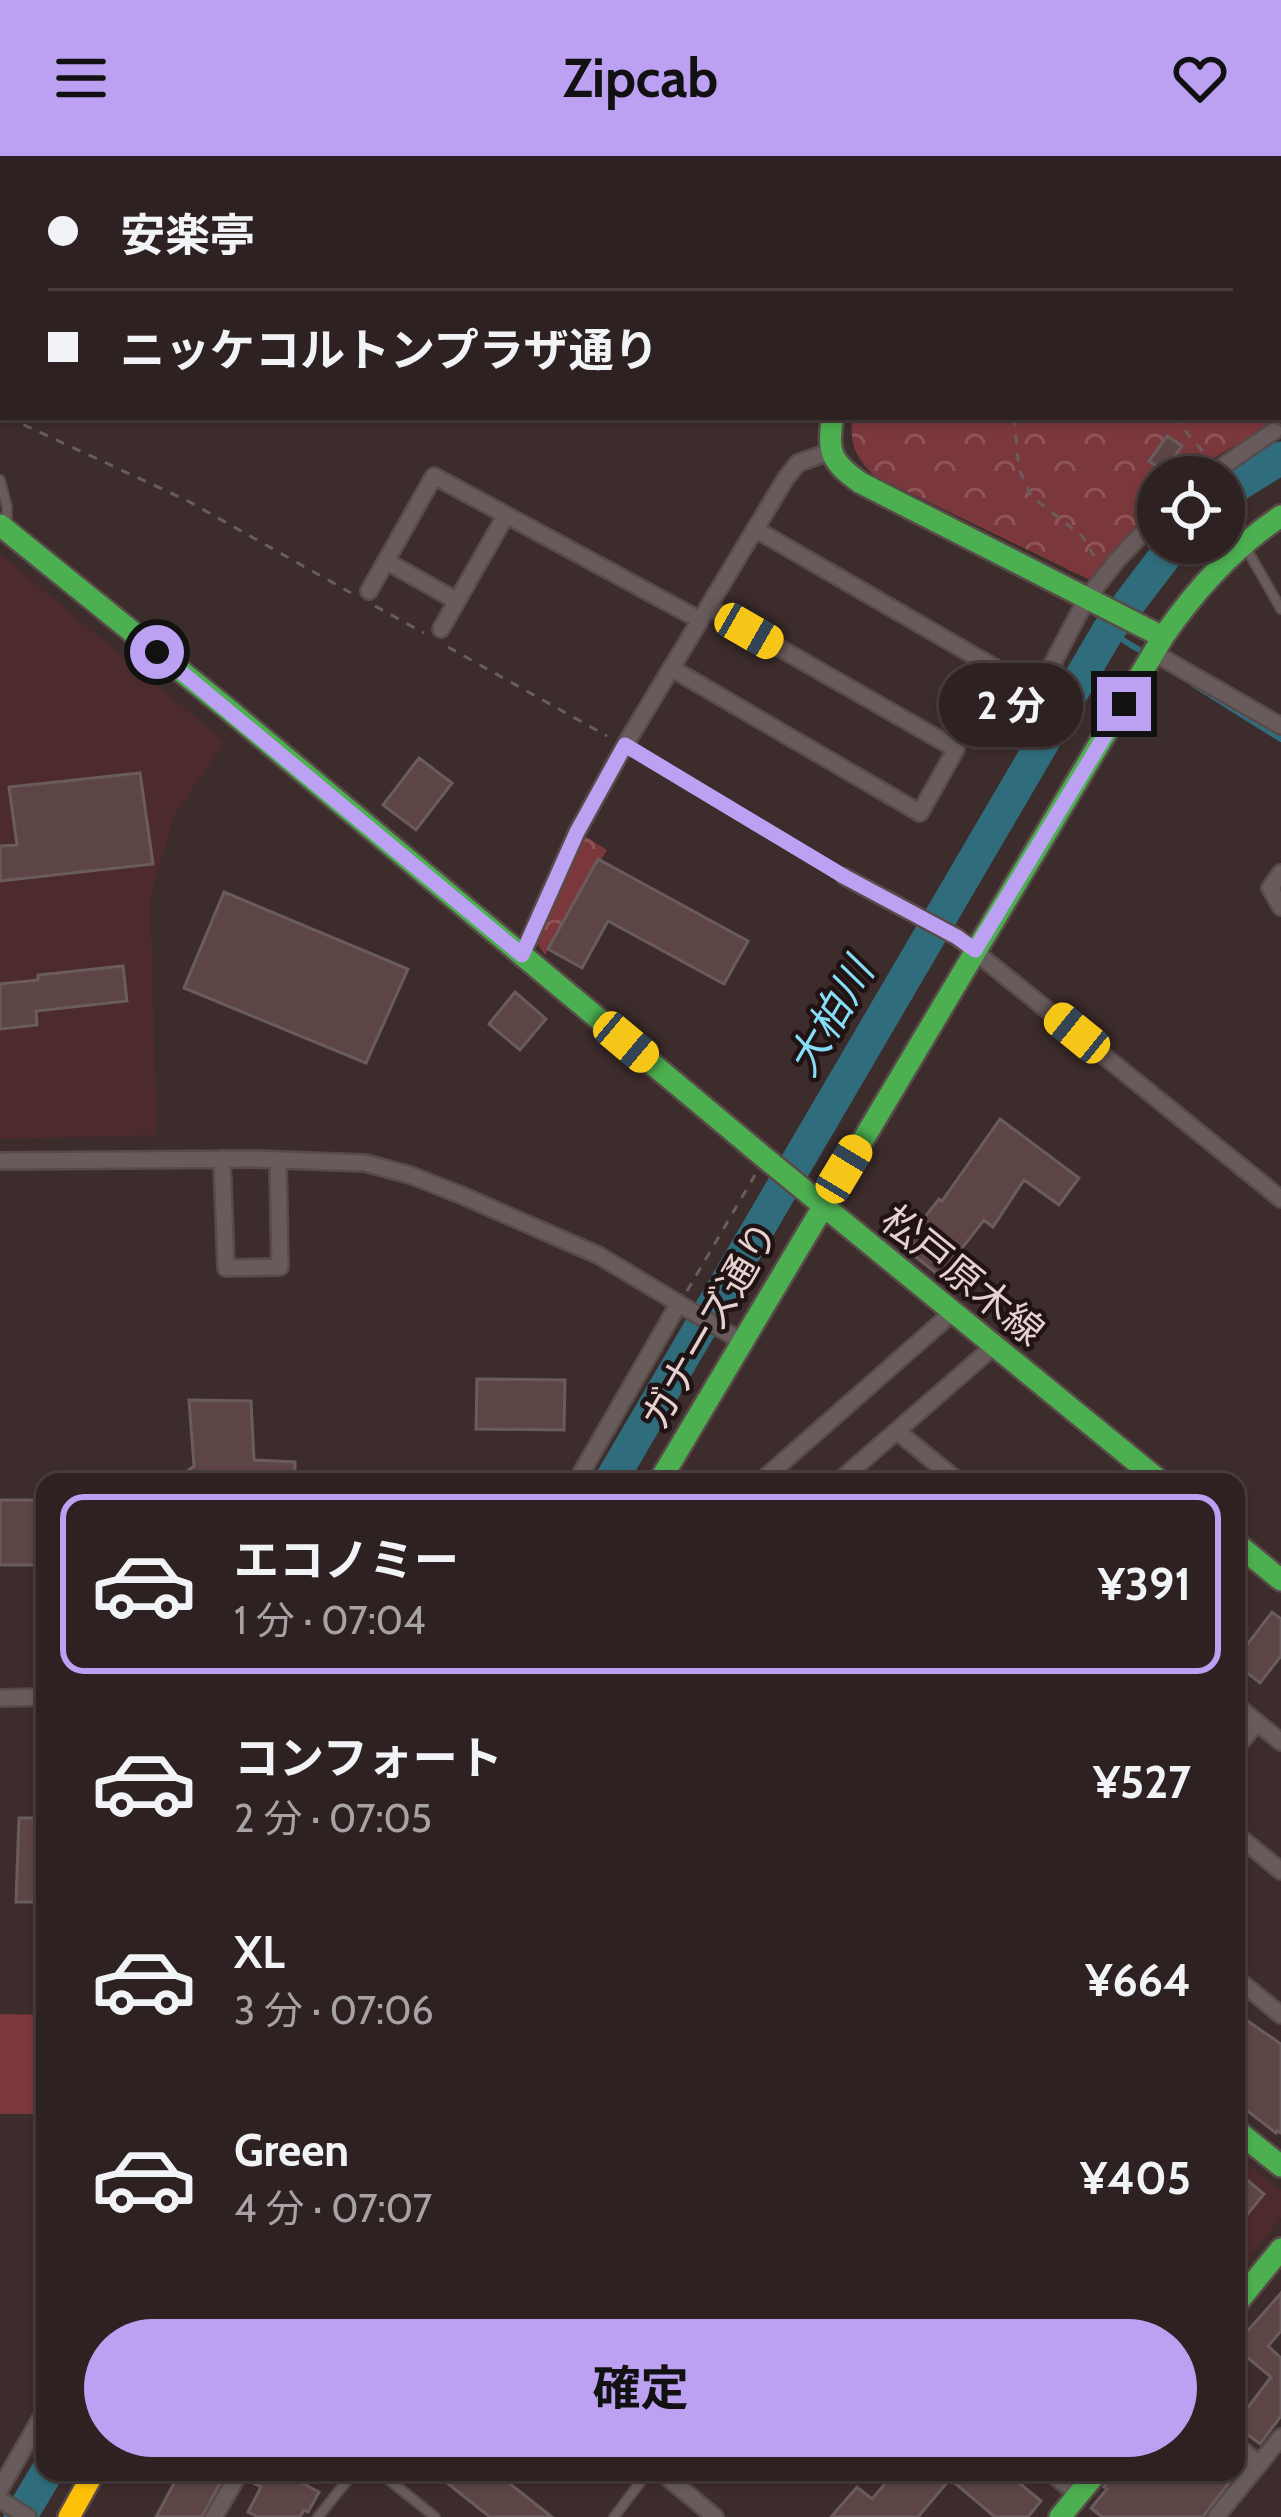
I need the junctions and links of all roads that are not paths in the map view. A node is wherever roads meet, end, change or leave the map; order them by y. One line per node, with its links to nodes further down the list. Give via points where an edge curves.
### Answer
1 (832, 420): 3 (street)
2 (1274, 431): 4 (street)
3 (829, 452): 9 (street, via 798,463); 17 (street, via 861,483)
4 (1238, 456)
5 (0, 480): 8 (lane)
6 (506, 515): 13 (street, via 434,476); 16 (street); 19 (street)
7 (1281, 516): 11 (street, ガナーズ通り)
8 (4, 528): 29 (street, 松戸原木線)
9 (754, 530): 17 (street, via 1028,685 1044,680); 19 (street)
10 (1137, 539): 17 (street)
11 (1245, 542)
12 (1245, 546): 18 (lane)
13 (386, 561): 15 (street); 16 (street)
14 (1220, 564): 21 (street, ガナーズ通り)
15 (365, 597)
16 (457, 601): 20 (street)
17 (1093, 601): 21 (street)
18 (1281, 609)
19 (704, 614): 22 (street); 22 (street, via 956,749 920,813)
20 (441, 629)
21 (1153, 639): 23 (street); 28 (street, ガナーズ通り)
22 (671, 668): 24 (street)
23 (1281, 726)
24 (625, 745): 26 (lane); 29 (street)
25 (1281, 873): 27 (street, via 1270,888)
26 (845, 877): 28 (street)
27 (1281, 908)
28 (966, 944): 33 (street, ガナーズ通り); 34 (street)
29 (522, 955): 33 (street, 松戸原木線)
30 (0, 1160): 31 (street)
31 (222, 1160): 32 (street); 32 (street, via 226,1268 280,1267)
32 (278, 1160): 35 (street, via 365,1163 410,1175 598,1255)
33 (815, 1199): 36 (street, 松戸原木線); 37 (street, ガナーズ通り)
34 (1281, 1199)
35 (678, 1305): 37 (street); 40 (street)
36 (952, 1313): 38 (street, 松戸原木線); 42 (street)
37 (741, 1341): 41 (street, ガナーズ通り)
38 (993, 1347): 39 (street); 45 (street, 松戸原木線)
39 (898, 1432): 43 (street); 44 (street)
40 (581, 1473)
41 (664, 1473)
42 (770, 1473)
43 (849, 1473)
44 (948, 1473)
45 (1150, 1473)
46 (1245, 1550): 47 (street)
47 (1281, 1580)
48 (0, 1697): 49 (street)
49 (36, 1697)
50 (1245, 1712): 51 (street)
51 (1257, 1722): 52 (street); 53 (street)
52 (1245, 1737)
53 (1281, 1742)
54 (1245, 1841): 55 (street)
55 (1281, 1871)
56 (1245, 1992): 57 (street)
57 (1281, 2015)
58 (1245, 2137): 59 (street)
59 (1281, 2166)
60 (1281, 2249): 61 (street)
61 (1245, 2293)
62 (36, 2426): 74 (street)
63 (1281, 2437): 65 (street)
64 (1245, 2452): 65 (street)
65 (1259, 2464): 85 (street)
66 (89, 2481): 78 (street)
67 (235, 2481): 79 (street)
68 (347, 2481): 80 (lane)
69 (390, 2481): 81 (lane)
70 (641, 2481): 82 (lane)
71 (672, 2481): 83 (street)
72 (1060, 2481): 75 (street)
73 (1090, 2481): 75 (street)
74 (0, 2489)
75 (1078, 2495): 84 (street)
76 (0, 2500): 77 (street)
77 (28, 2517)
78 (69, 2517)
79 (214, 2517)
80 (318, 2517)
81 (435, 2517)
82 (614, 2517)
83 (715, 2517)
84 (1060, 2517)
85 (1216, 2517)

